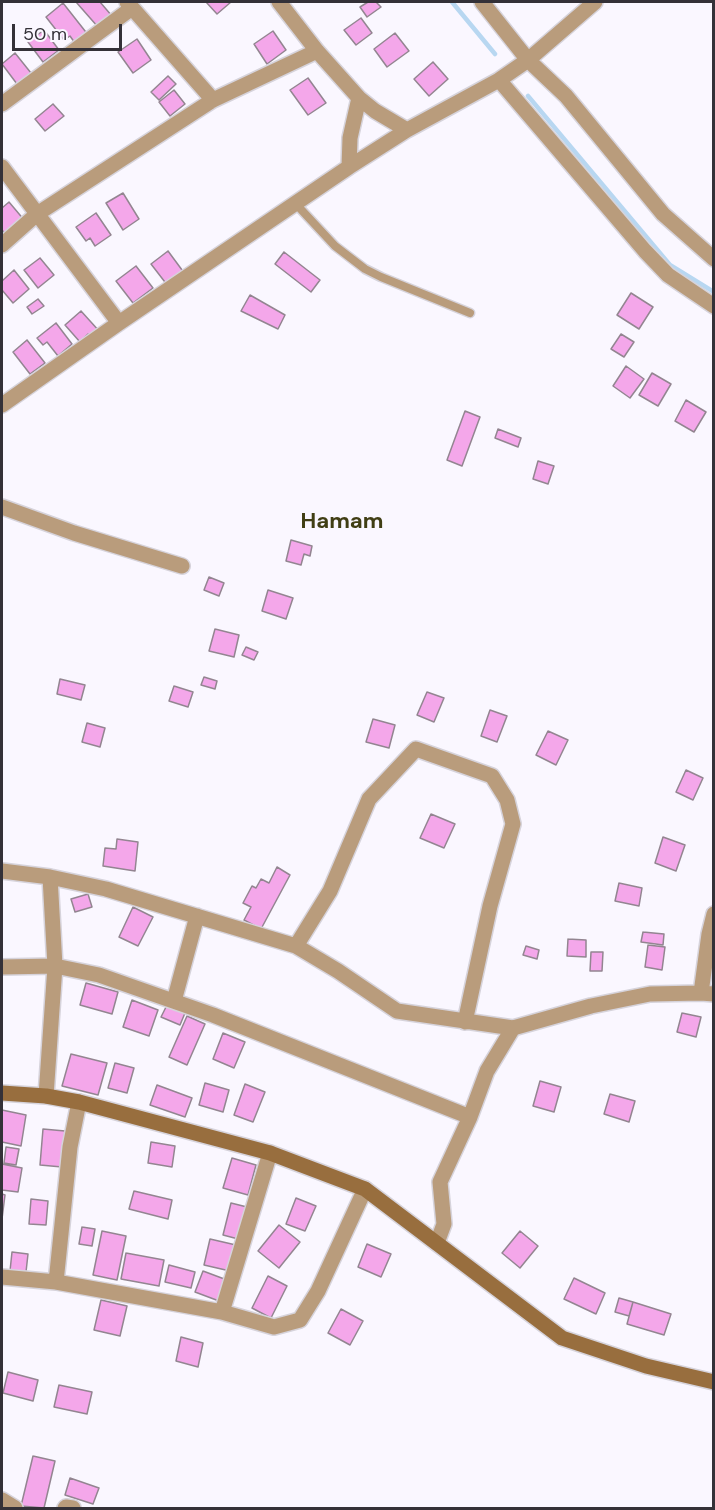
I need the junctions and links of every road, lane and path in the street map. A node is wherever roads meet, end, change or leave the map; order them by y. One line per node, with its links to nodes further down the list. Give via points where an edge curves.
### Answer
1 (279, 2): 5 (street)
2 (482, 2): 6 (street)
3 (595, 2): 6 (street)
4 (129, 5): 9 (street); 10 (street)
5 (317, 51): 8 (street); 9 (street)
6 (528, 60): 7 (street); 17 (street, via 566,96 663,214)
7 (499, 80): 11 (street); 18 (street, via 650,257)
8 (359, 98): 11 (street); 13 (street, via 350,138)
9 (213, 100): 15 (street)
10 (2, 104)
11 (407, 130): 13 (street)
12 (2, 167): 15 (street)
13 (349, 167): 14 (street)
14 (295, 203): 19 (lane, via 335,246 365,269); 20 (street)
15 (37, 214): 16 (street); 20 (street)
16 (2, 245)
17 (714, 259)
18 (714, 306)
19 (470, 313)
20 (119, 323): 21 (street)
21 (2, 405)
22 (2, 507): 23 (street)
23 (182, 566)
24 (2, 872): 25 (street)
25 (50, 877): 27 (street); 29 (street)
26 (714, 914): 31 (street, via 709,934)
27 (197, 916): 28 (street); 32 (street)
28 (296, 946): 33 (street, via 397,1011); 33 (street, via 330,891 369,799 416,749 492,777 507,800 513,824 490,906)
29 (55, 966): 30 (street); 32 (street, via 99,975); 36 (street)
30 (2, 967)
31 (707, 993): 34 (street, via 650,994)
32 (174, 1001): 38 (street)
33 (465, 1022): 34 (street)
34 (513, 1028): 38 (street, via 487,1071)
35 (2, 1093): 36 (street)
36 (46, 1096): 37 (street)
37 (79, 1102): 39 (street); 43 (street, via 70,1147)
38 (470, 1116): 41 (street, via 440,1182 444,1224)
39 (270, 1153): 40 (street); 44 (street)
40 (365, 1188): 41 (street); 44 (street, via 318,1291 300,1320 274,1328)
41 (437, 1243): 45 (street, via 562,1338 646,1366)
42 (2, 1277): 43 (street)
43 (56, 1282): 44 (street)
44 (222, 1312)
45 (714, 1382)
46 (2, 1500): 47 (street)
47 (15, 1509)
48 (65, 1509): 49 (street)
49 (73, 1509)

